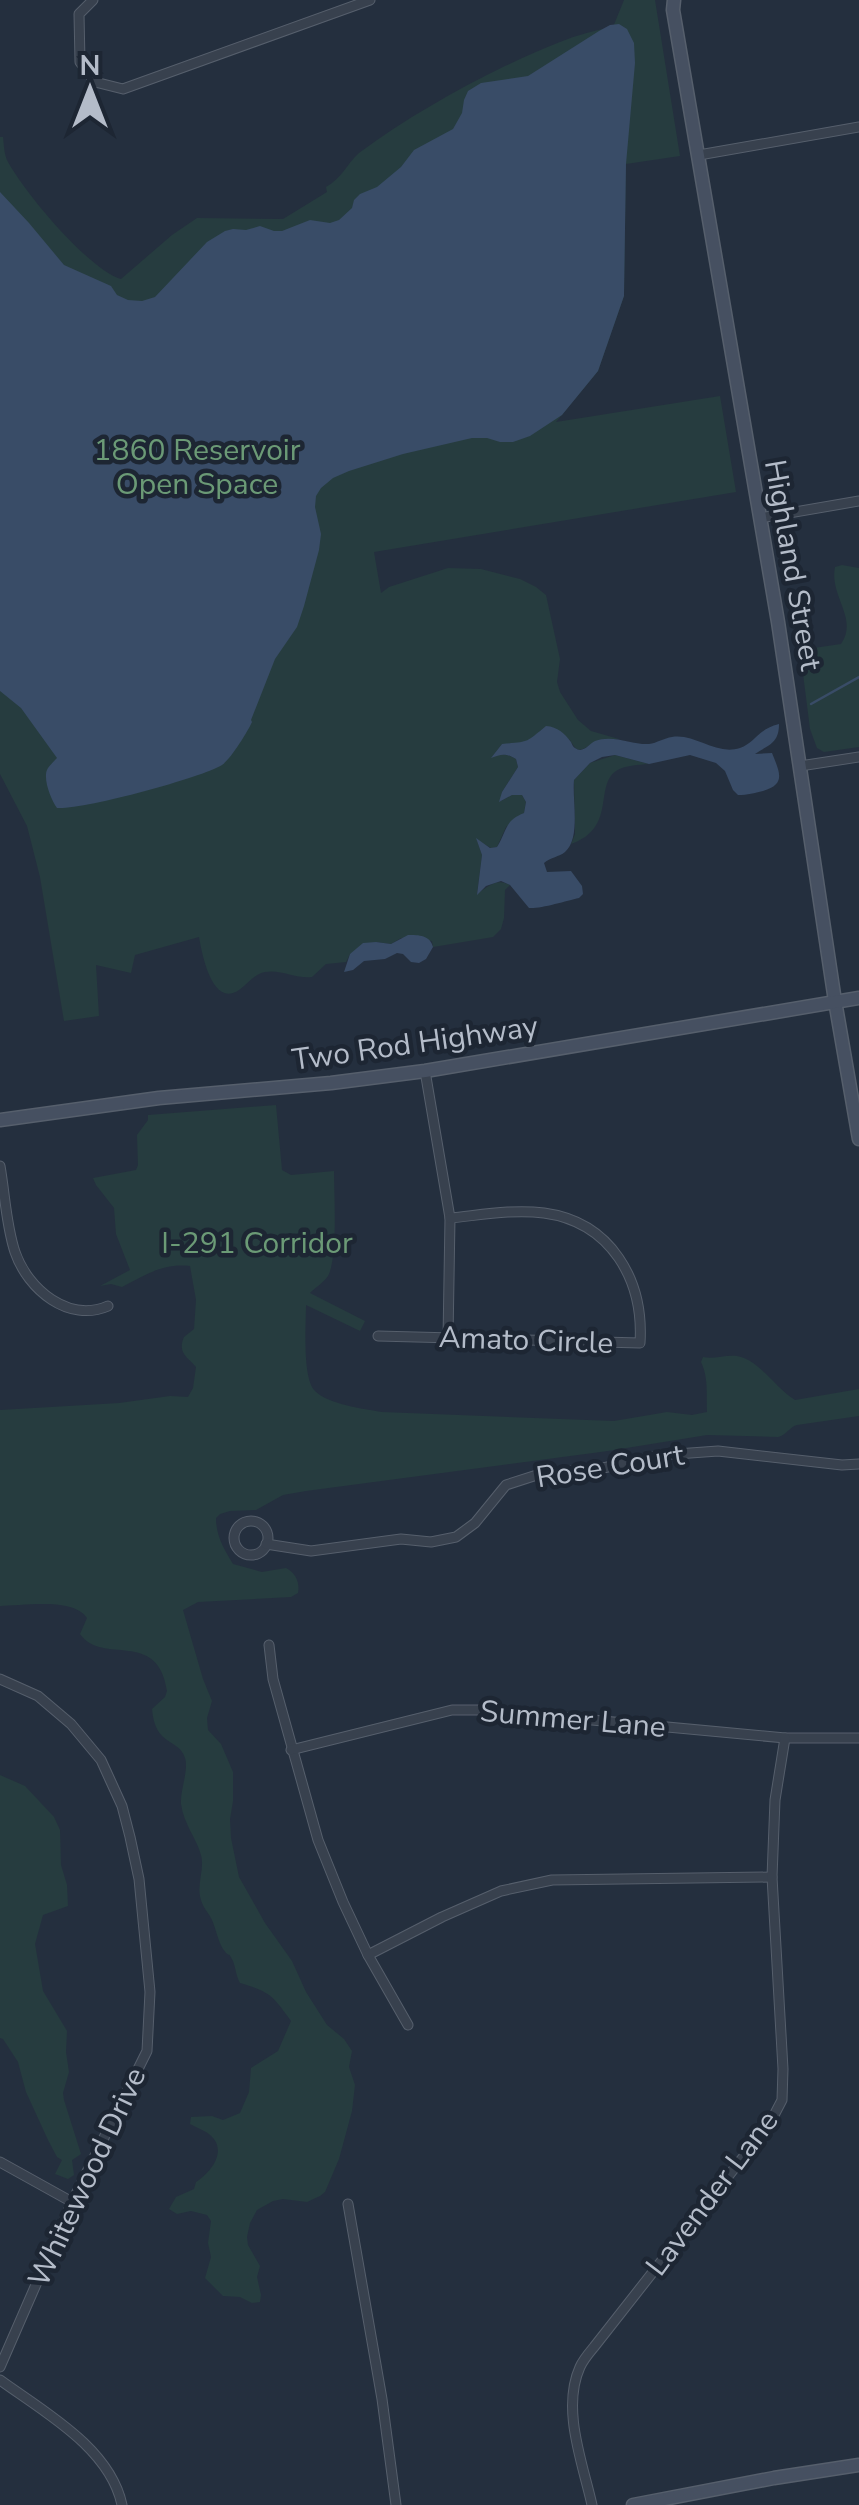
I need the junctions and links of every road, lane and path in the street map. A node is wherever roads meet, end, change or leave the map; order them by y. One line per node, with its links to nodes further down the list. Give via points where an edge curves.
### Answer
1 (93, 0): 2 (street, via 79,14 80,62 95,82 123,89)
2 (370, 0)
3 (673, 3): 5 (main road, Highland Street)
4 (859, 128): 5 (street)
5 (699, 155): 7 (main road, Highland Street)
6 (859, 501): 7 (street)
7 (760, 518): 9 (main road, Highland Street)
8 (859, 757): 9 (street)
9 (800, 766): 11 (main road, Highland Street)
10 (859, 998): 11 (main road, Two Rod Highway)
11 (835, 1001): 12 (main road, Two Rod Highway); 14 (main road, Highland Street)
12 (425, 1071): 13 (main road, Two Rod Highway); 16 (street)
13 (0, 1120)
14 (859, 1139)
15 (0, 1166): 17 (street, via 12,1241 28,1276 68,1308)
16 (450, 1218): 19 (street); 19 (street, Amato Circle, via 514,1212 576,1222 603,1239 621,1262 642,1322 640,1344)
17 (108, 1306)
18 (378, 1336): 19 (street, Amato Circle)
19 (448, 1339)
20 (859, 1464): 21 (street, Rose Court, via 718,1451 663,1455 506,1485 456,1537 311,1551)
21 (266, 1544)
22 (269, 1645): 26 (street)
23 (0, 1680): 31 (street, Whitewood Drive, via 38,1696 101,1760 122,1806 139,1879 150,1992 147,2052)
24 (785, 1738): 25 (street, Summer Lane); 26 (street, Summer Lane, via 452,1710); 27 (street, Lavender Lane)
25 (859, 1738)
26 (292, 1750): 28 (street, via 318,1840)
27 (772, 1876): 28 (street, via 552,1880 501,1891); 38 (street, Lavender Lane, via 782,2100 580,2368 574,2422)
28 (368, 1955): 29 (street)
29 (408, 2024)
30 (0, 2162): 31 (street)
31 (72, 2202): 33 (street, Whitewood Drive)
32 (348, 2204): 37 (street)
33 (0, 2367)
34 (0, 2380): 36 (street, via 86,2444 108,2470)
35 (859, 2465): 39 (main road)
36 (122, 2505)
37 (396, 2505)
38 (592, 2505)
39 (633, 2505)

